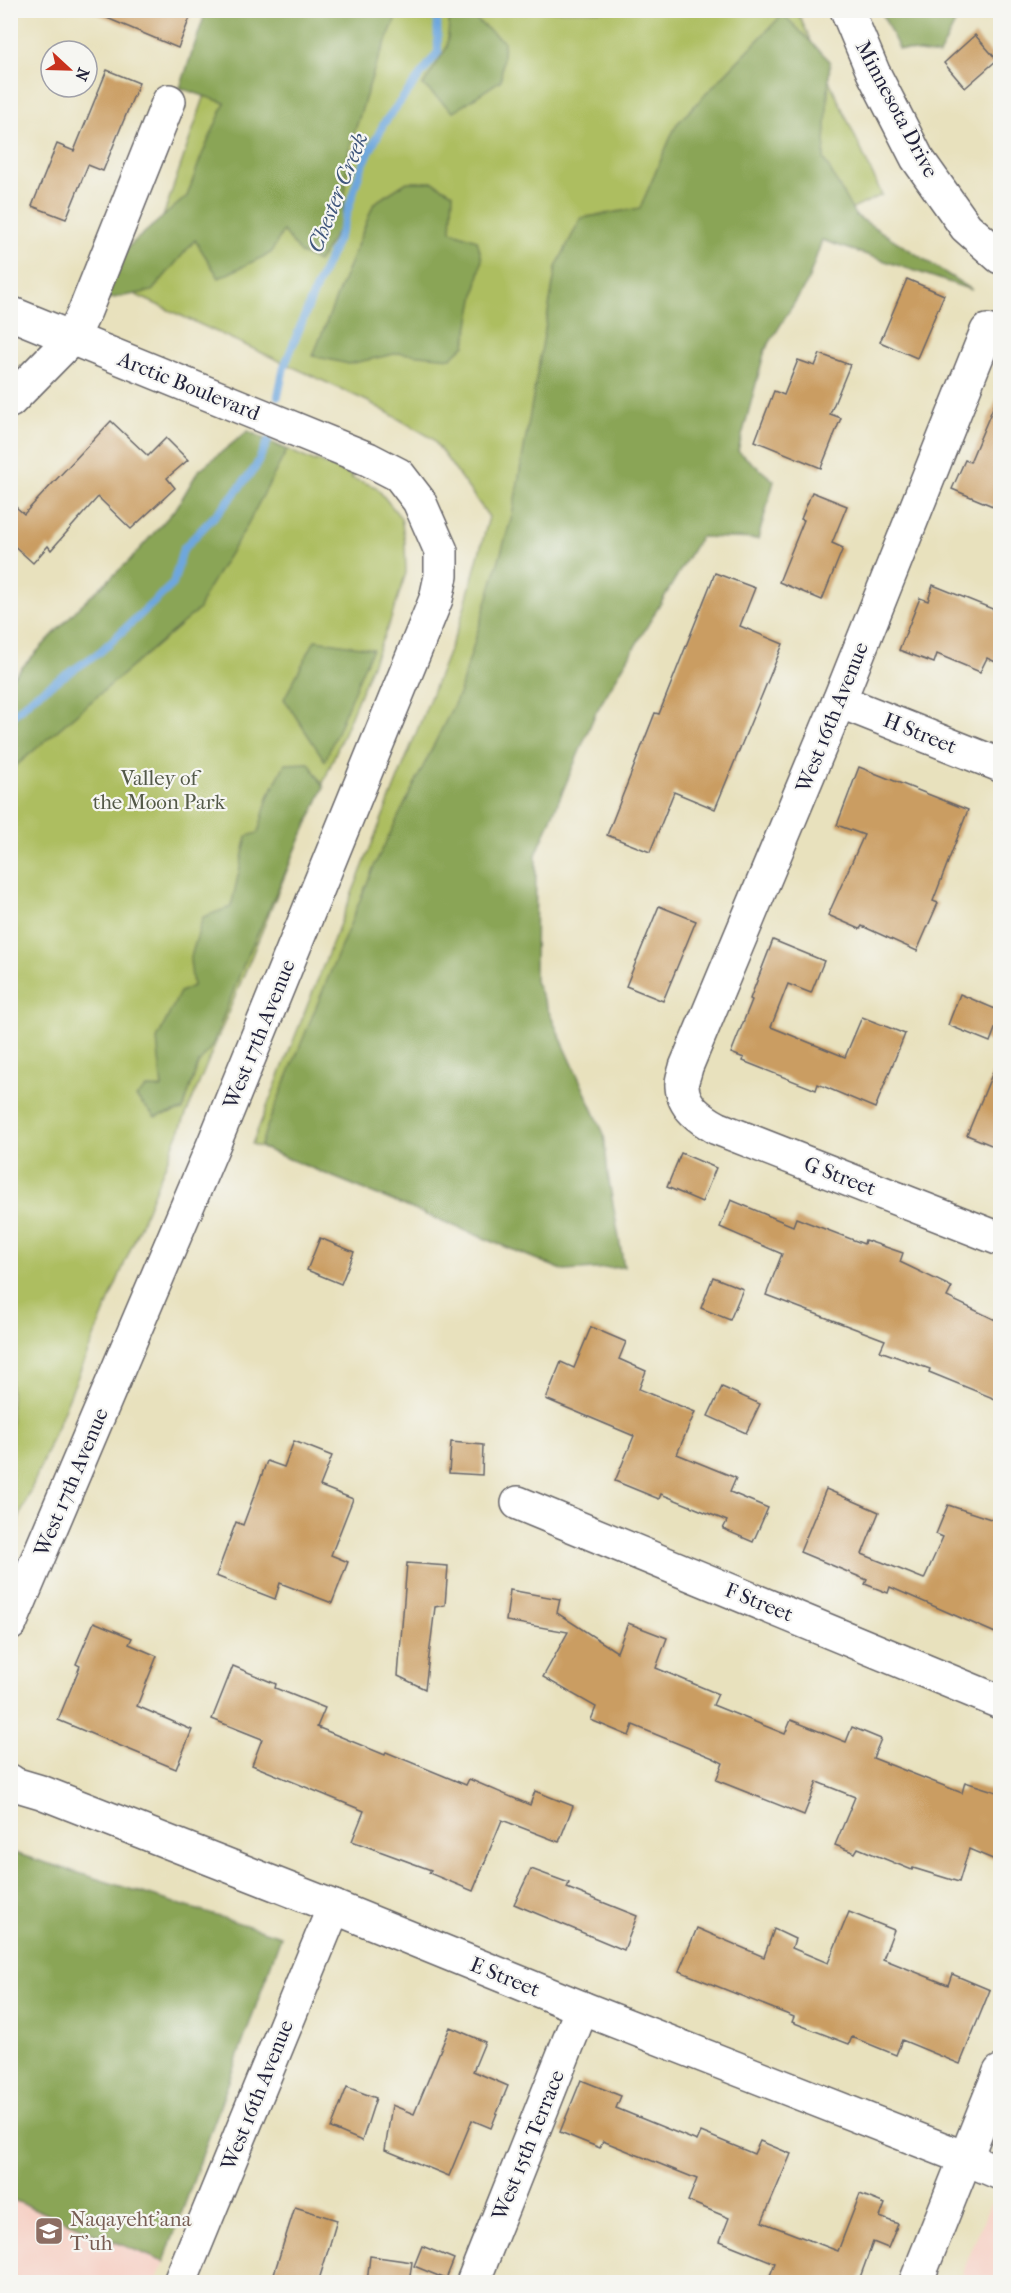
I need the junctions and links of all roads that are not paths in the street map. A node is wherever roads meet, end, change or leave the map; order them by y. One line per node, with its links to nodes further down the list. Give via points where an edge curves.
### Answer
1 (847, 10): 3 (main road, Minnesota Drive, via 873,72 917,158 966,226)
2 (169, 101): 6 (main road)
3 (1000, 257)
4 (10, 313): 6 (main road, Arctic Boulevard)
5 (987, 331): 9 (main road, West 16th Avenue)
6 (72, 338): 7 (main road); 8 (main road, Arctic Boulevard)
7 (10, 401)
8 (368, 459): 14 (main road, West 17th Avenue, via 399,475 419,501 441,551 436,599 215,1141)
9 (839, 700): 10 (main road, H Street); 11 (main road, West 16th Avenue, via 686,1067 682,1085)
10 (1000, 765)
11 (687, 1102): 12 (main road, G Street, via 700,1119 717,1128)
12 (1000, 1239)
13 (518, 1503): 15 (main road, F Street)
14 (10, 1624)
15 (1000, 1702)
16 (10, 1781): 17 (main road, E Street)
17 (334, 1907): 18 (main road, E Street); 22 (main road, West 16th Avenue)
18 (582, 2008): 20 (main road, E Street); 23 (main road, West 15th Terrace)
19 (1000, 2072): 20 (main road)
20 (965, 2158): 21 (main road, E Street); 24 (main road)
21 (1000, 2173)
22 (180, 2283)
23 (473, 2283)
24 (916, 2283)

